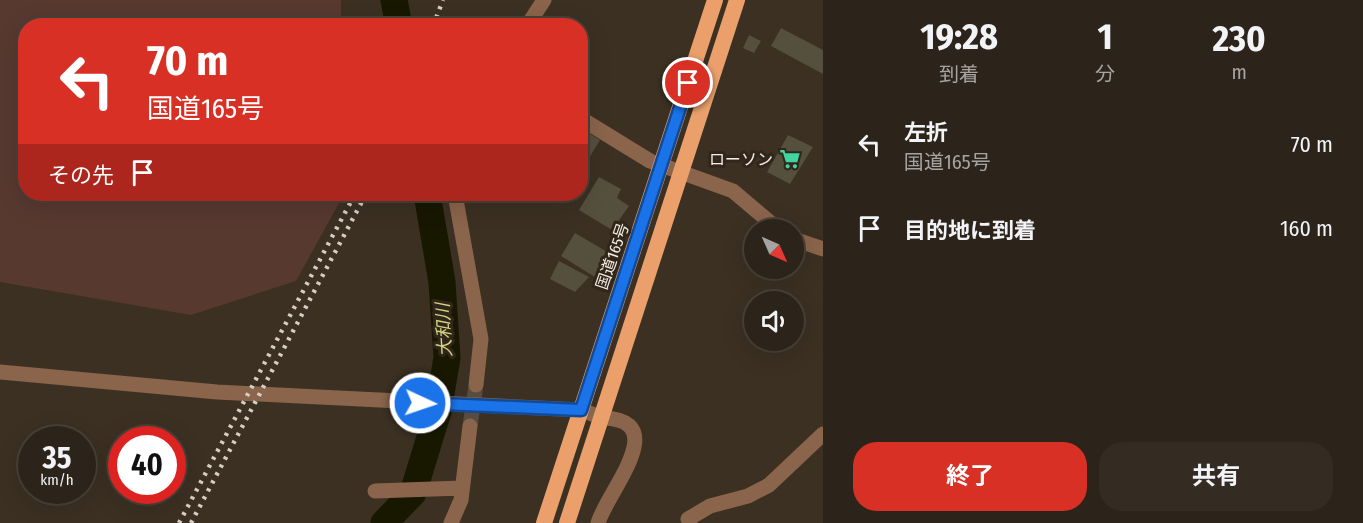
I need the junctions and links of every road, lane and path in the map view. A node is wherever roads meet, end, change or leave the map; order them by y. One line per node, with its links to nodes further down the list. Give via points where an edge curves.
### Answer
1 (544, 0): 4 (street)
2 (716, 0): 6 (highway, 国道165号)
3 (738, 0): 7 (highway)
4 (532, 18)
5 (588, 123): 6 (street)
6 (661, 165): 7 (street); 14 (highway, 国道165号)
7 (682, 174): 9 (street, via 733,191); 15 (highway)
8 (456, 201): 13 (street, via 481,339)
9 (766, 219)
10 (804, 242): 11 (street)
11 (823, 249)
12 (0, 372): 14 (street, via 217,392)
13 (476, 385)
14 (581, 410): 15 (street); 21 (highway, 国道165号)
15 (603, 418): 22 (highway); 23 (street, via 621,419 632,427 636,439)
16 (470, 426): 18 (street)
17 (823, 434): 24 (street, via 769,485 748,496 710,506 688,519)
18 (455, 488): 19 (street); 20 (street, via 461,500)
19 (375, 491)
20 (451, 523)
21 (544, 523)
22 (567, 523)
23 (598, 523)
24 (690, 523)

